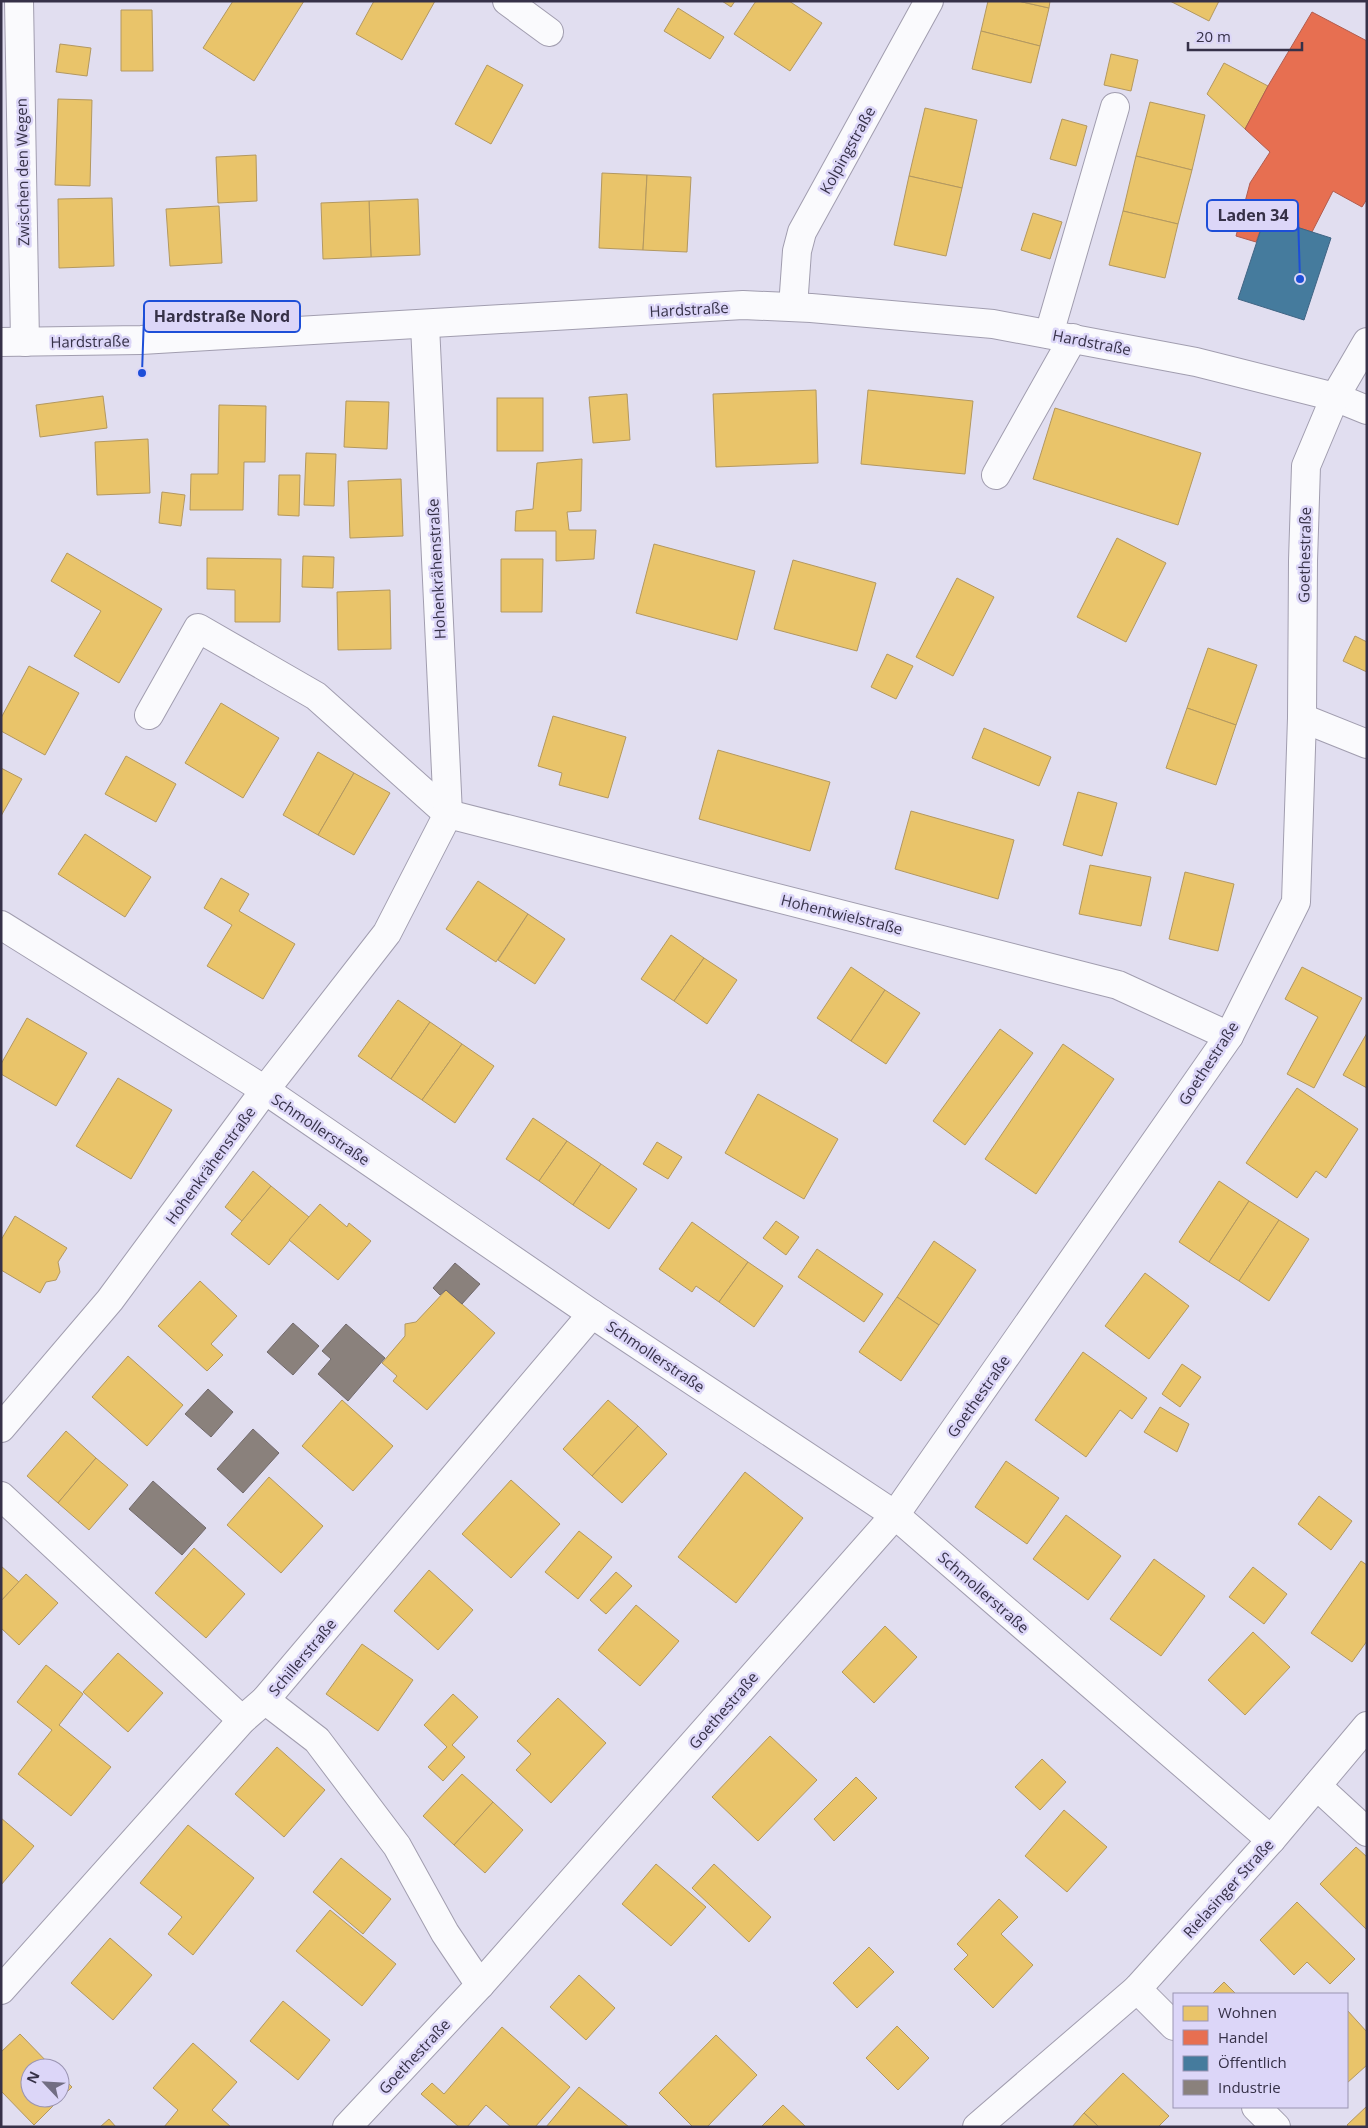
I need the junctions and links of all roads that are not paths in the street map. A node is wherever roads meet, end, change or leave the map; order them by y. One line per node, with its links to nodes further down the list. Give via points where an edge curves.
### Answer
1 (19, 1): 9 (street, Zwischen den Wegen)
2 (507, 1): 4 (street)
3 (929, 1): 6 (street, Kolpingstraße, via 802,232 797,251)
4 (549, 32)
5 (1115, 107): 8 (street)
6 (793, 308): 7 (street, Hardstraße, via 742,306); 8 (street, Hardstraße, via 993,324)
7 (425, 325): 9 (street, Hardstraße, via 141,340); 17 (street, Hohenkrähenstraße)
8 (1061, 336): 11 (street, Hardstraße, via 1196,362); 13 (street)
9 (13, 342)
10 (1367, 342): 11 (street, Goethestraße)
11 (1335, 397): 12 (street, Hardstraße); 15 (street, Goethestraße, via 1306,466)
12 (1367, 410)
13 (996, 475)
14 (149, 715): 17 (street, via 189,622 316,696)
15 (1302, 718): 16 (street); 19 (street, Goethestraße, via 1296,902)
16 (1367, 744)
17 (448, 814): 19 (street, Hohentwielstraße, via 1118,985); 20 (street, Hohenkrähenstraße, via 387,933)
18 (1, 925): 20 (street, Schmollerstraße)
19 (1229, 1036): 24 (street, Goethestraße)
20 (265, 1090): 21 (street, Schmollerstraße); 22 (street, Hohenkrähenstraße, via 110,1300)
21 (592, 1314): 24 (street, Schmollerstraße); 25 (street, Schillerstraße)
22 (1, 1428)
23 (1, 1496): 26 (street)
24 (895, 1516): 30 (street, Schmollerstraße); 31 (street, Goethestraße)
25 (265, 1700): 26 (street, Schillerstraße); 31 (street, via 317,1740 334,1762 397,1846 445,1933)
26 (242, 1720): 33 (street, Schillerstraße)
27 (1367, 1726): 28 (street, Rielasinger Straße)
28 (1316, 1786): 29 (street); 30 (street, Rielasinger Straße)
29 (1367, 1832)
30 (1271, 1840): 32 (street, Rielasinger Straße)
31 (480, 1985): 36 (street, Goethestraße)
32 (1137, 1989): 34 (street); 37 (street, Rielasinger Straße)
33 (1, 1990)
34 (1173, 2025)
35 (1257, 2108): 38 (street)
36 (348, 2127)
37 (977, 2127)
38 (1276, 2127)

